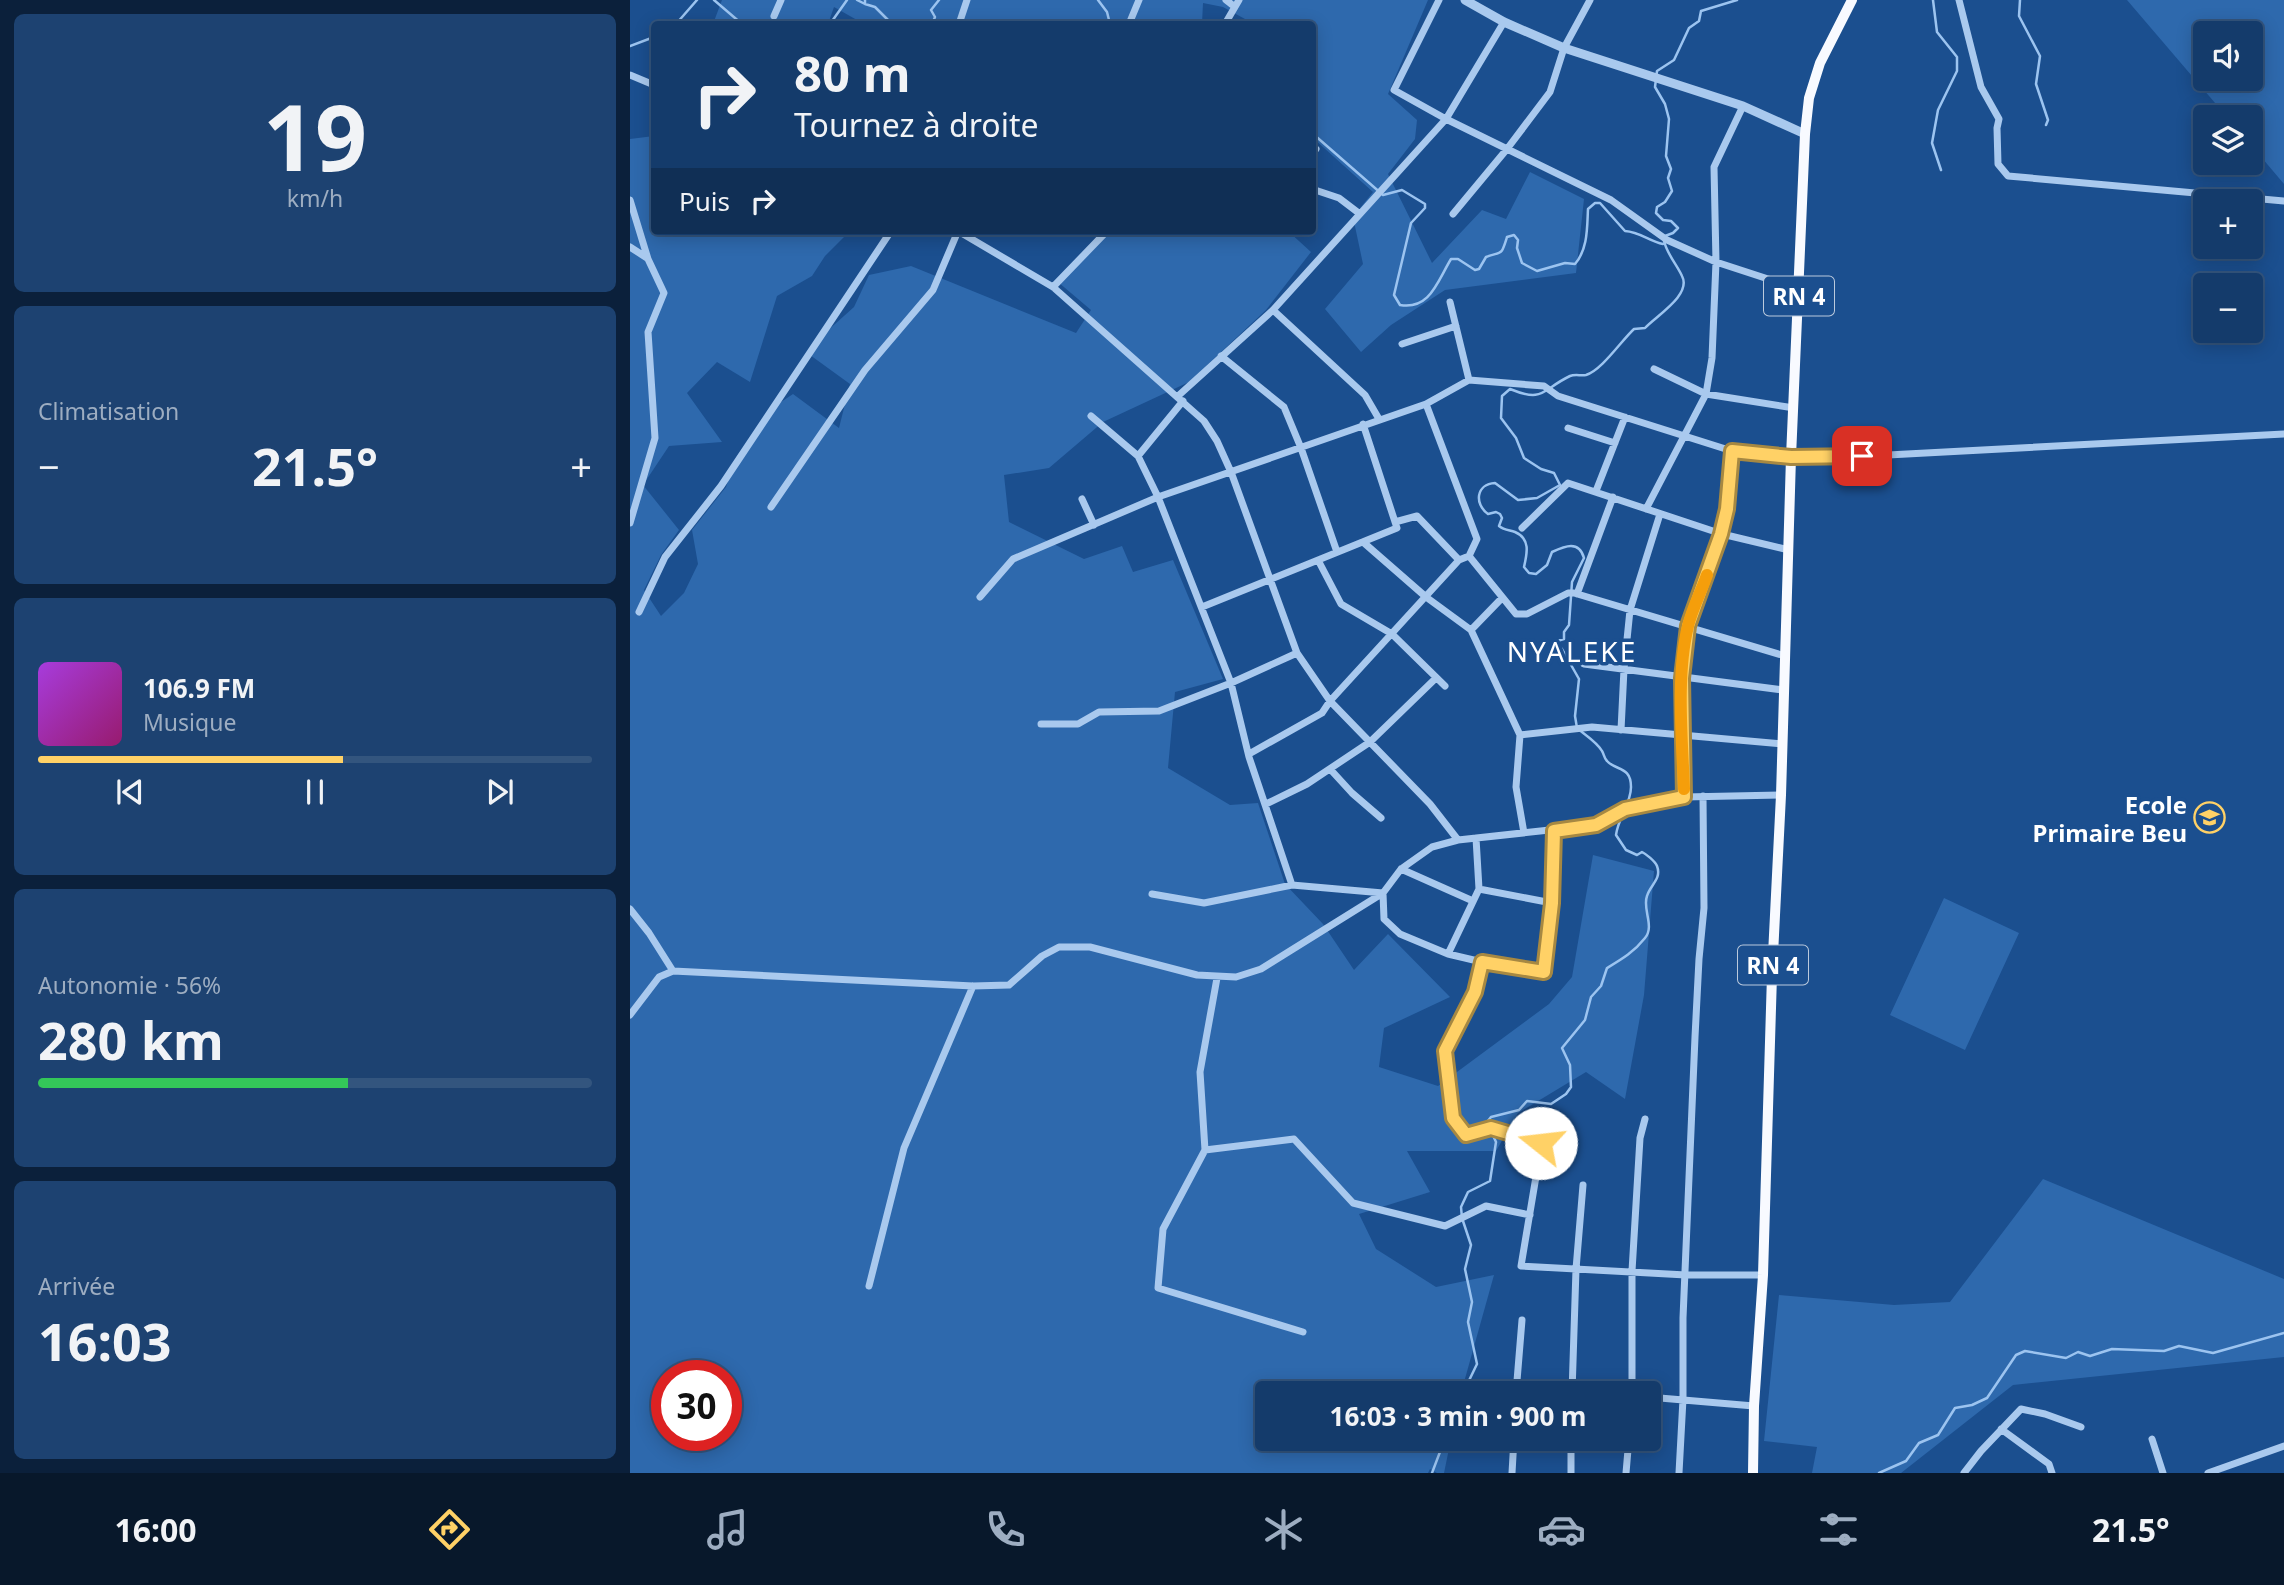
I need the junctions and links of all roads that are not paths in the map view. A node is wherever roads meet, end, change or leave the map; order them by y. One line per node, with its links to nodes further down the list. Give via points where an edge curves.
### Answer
1 (781, 0): 11 (street)
2 (967, 0): 12 (street)
3 (1139, 0): 13 (street)
4 (1226, 0): 10 (street)
5 (1438, 0): 20 (street, via 1394,90)
6 (1465, 0): 15 (street)
7 (1590, 0): 16 (street)
8 (1852, 0): 21 (highway, RN 4, via 1820,64 1809,98)
9 (1959, 0): 25 (street, via 1981,87 1998,119 1998,164 2008,176)
10 (1237, 4): 14 (street)
11 (775, 16)
12 (961, 21)
13 (1130, 21)
14 (1227, 21)
15 (1503, 22): 16 (street); 20 (street)
16 (1564, 48): 19 (street); 22 (street, via 1550,92)
17 (630, 75): 18 (street)
18 (651, 84)
19 (1743, 106): 21 (street); 34 (street, via 1714,167)
20 (1446, 118): 22 (street); 26 (street)
21 (1805, 134): 36 (highway, RN 4)
22 (1507, 149): 27 (street); 34 (street, via 1611,200 1663,239)
23 (1316, 190): 26 (street, via 1339,198)
24 (630, 200): 33 (street)
25 (2284, 201)
26 (1360, 214): 38 (street)
27 (1453, 214)
28 (888, 235): 86 (street, via 721,486 665,557)
29 (956, 235): 65 (street, via 933,290 865,370)
30 (965, 235): 35 (street)
31 (1103, 235): 35 (street)
32 (630, 247): 33 (street)
33 (648, 259): 69 (street, via 664,293 648,332 654,438)
34 (1716, 262): 36 (street); 44 (street)
35 (1053, 287): 45 (street)
36 (1799, 289): 47 (highway, RN 4)
37 (1450, 302): 39 (street)
38 (1273, 310): 41 (street); 50 (street, via 1365,395)
39 (1456, 326): 40 (street); 43 (street)
40 (1402, 344)
41 (1221, 356): 45 (street); 56 (street, via 1284,407)
42 (1654, 369): 44 (street)
43 (1469, 380): 46 (street); 49 (street, via 1544,386 1558,396)
44 (1706, 394): 47 (street); 54 (street)
45 (1180, 399): 58 (street); 60 (street, via 1204,421)
46 (1426, 404): 50 (street); 76 (street, via 1477,539)
47 (1794, 408): 59 (highway, RN 4)
48 (1091, 416): 58 (street)
49 (1625, 417): 54 (street); 55 (street)
50 (1380, 419): 51 (street)
51 (1363, 425): 56 (street); 68 (street)
52 (1568, 428): 55 (street)
53 (2284, 435): 59 (street)
54 (1683, 436): 57 (street); 66 (street)
55 (1615, 443): 61 (street)
56 (1301, 448): 60 (street); 75 (street)
57 (1732, 451): 59 (street); 72 (street)
58 (1138, 456): 62 (street)
59 (1791, 457): 74 (highway, RN 4)
60 (1231, 472): 62 (street); 79 (street)
61 (1596, 491): 63 (street); 71 (street, via 1568,483)
62 (1158, 497): 70 (street); 84 (street)
63 (1613, 497): 66 (street); 80 (street)
64 (1082, 499): 70 (street)
65 (771, 507)
66 (1646, 509): 67 (street)
67 (1660, 514): 72 (street); 85 (street)
68 (1395, 522): 73 (street, via 1397,528); 78 (street, via 1417,516)
69 (630, 523)
70 (1094, 525): 81 (street, via 1013,559)
71 (1522, 528)
72 (1721, 534): 74 (street); 87 (street)
73 (1363, 542): 75 (street); 82 (street)
74 (1789, 550): 91 (highway, RN 4)
75 (1337, 552): 77 (street)
76 (1469, 556): 78 (street); 83 (street)
77 (1318, 560): 79 (street); 89 (street, via 1341,604)
78 (1459, 560): 82 (street)
79 (1269, 580): 84 (street); 90 (street)
80 (1573, 594): 83 (street, via 1527,614 1516,614); 85 (street)
81 (980, 597)
82 (1426, 597): 88 (street); 89 (street)
83 (1502, 598): 88 (street)
84 (1202, 607): 96 (street)
85 (1630, 610): 87 (street); 93 (street)
86 (639, 612)
87 (1688, 626): 91 (street); 95 (street)
88 (1471, 630): 103 (street)
89 (1392, 634): 94 (street); 99 (street)
90 (1297, 653): 96 (street); 99 (street)
91 (1785, 656): 98 (highway, RN 4)
92 (1584, 664): 93 (street)
93 (1624, 669): 95 (street); 101 (street)
94 (1436, 678): 97 (street); 104 (street)
95 (1682, 678): 98 (street); 102 (street)
96 (1231, 683): 100 (street, via 1159,711 1099,712 1078,724); 106 (street)
97 (1445, 686)
98 (1783, 690): 105 (highway, RN 4)
99 (1330, 701): 104 (street); 106 (street, via 1322,713)
100 (1041, 724)
101 (1621, 730): 102 (street); 103 (street, via 1592,727)
102 (1682, 734): 105 (street); 110 (street)
103 (1520, 735): 114 (street, via 1516,787)
104 (1370, 742): 107 (street); 116 (street)
105 (1782, 744): 108 (highway, RN 4)
106 (1249, 754): 111 (street)
107 (1330, 769): 111 (street); 112 (street)
108 (1781, 795): 109 (street); 140 (highway, RN 4)
109 (1703, 796): 110 (street); 139 (street, via 1704,908)
110 (1684, 797): 113 (street, via 1625,809 1596,825)
111 (1266, 804): 118 (street)
112 (1381, 818)
113 (1554, 831): 114 (street); 123 (street)
114 (1524, 833): 115 (street)
115 (1476, 838): 116 (street); 119 (street)
116 (1458, 840): 117 (street, via 1432,847)
117 (1401, 869): 120 (street); 122 (street)
118 (1292, 886): 120 (street); 121 (street, via 1204,903)
119 (1479, 889): 122 (street); 123 (street)
120 (1382, 893): 125 (street, via 1384,919 1400,934); 128 (street, via 1261,969)
121 (1152, 894)
122 (1473, 901): 125 (street)
123 (1552, 903): 126 (street, via 1544,972)
124 (630, 909): 127 (street)
125 (1448, 954): 126 (street)
126 (1482, 962): 133 (street, via 1475,992 1445,1051 1453,1118 1466,1135 1489,1128)
127 (673, 971): 129 (street); 130 (street, via 659,977)
128 (1217, 978): 129 (street, via 1090,947 1059,947 1009,985); 134 (street, via 1200,1072)
129 (973, 986): 141 (street, via 904,1148)
130 (630, 1015)
131 (1546, 1116): 133 (street)
132 (1645, 1119): 138 (street)
133 (1541, 1143): 136 (street)
134 (1205, 1150): 136 (street, via 1294,1139 1353,1203 1445,1226 1486,1206); 143 (street, via 1163,1229 1158,1288)
135 (1583, 1185): 137 (street)
136 (1530, 1214): 137 (street, via 1521,1266)
137 (1576, 1269): 138 (street); 145 (street)
138 (1632, 1271): 139 (street); 146 (street)
139 (1686, 1275): 140 (street); 148 (street)
140 (1763, 1275): 149 (highway, RN 4)
141 (869, 1286)
142 (1522, 1320): 144 (street)
143 (1303, 1332)
144 (1517, 1381)
145 (1572, 1381)
146 (1632, 1381)
147 (1661, 1398): 148 (street)
148 (1683, 1399): 149 (street); 160 (street)
149 (1754, 1406): 161 (highway, RN 4)
150 (2081, 1427): 151 (street, via 2021,1409)
151 (2001, 1429): 162 (street); 163 (street, via 2049,1464)
152 (2152, 1440): 164 (street)
153 (2284, 1446): 165 (street)
154 (1514, 1451): 157 (street)
155 (1571, 1451): 158 (street)
156 (1628, 1451): 159 (street)
157 (1513, 1473)
158 (1571, 1473)
159 (1626, 1473)
160 (1679, 1473)
161 (1753, 1473)
162 (1964, 1473)
163 (2052, 1473)
164 (2163, 1473)
165 (2208, 1473)

